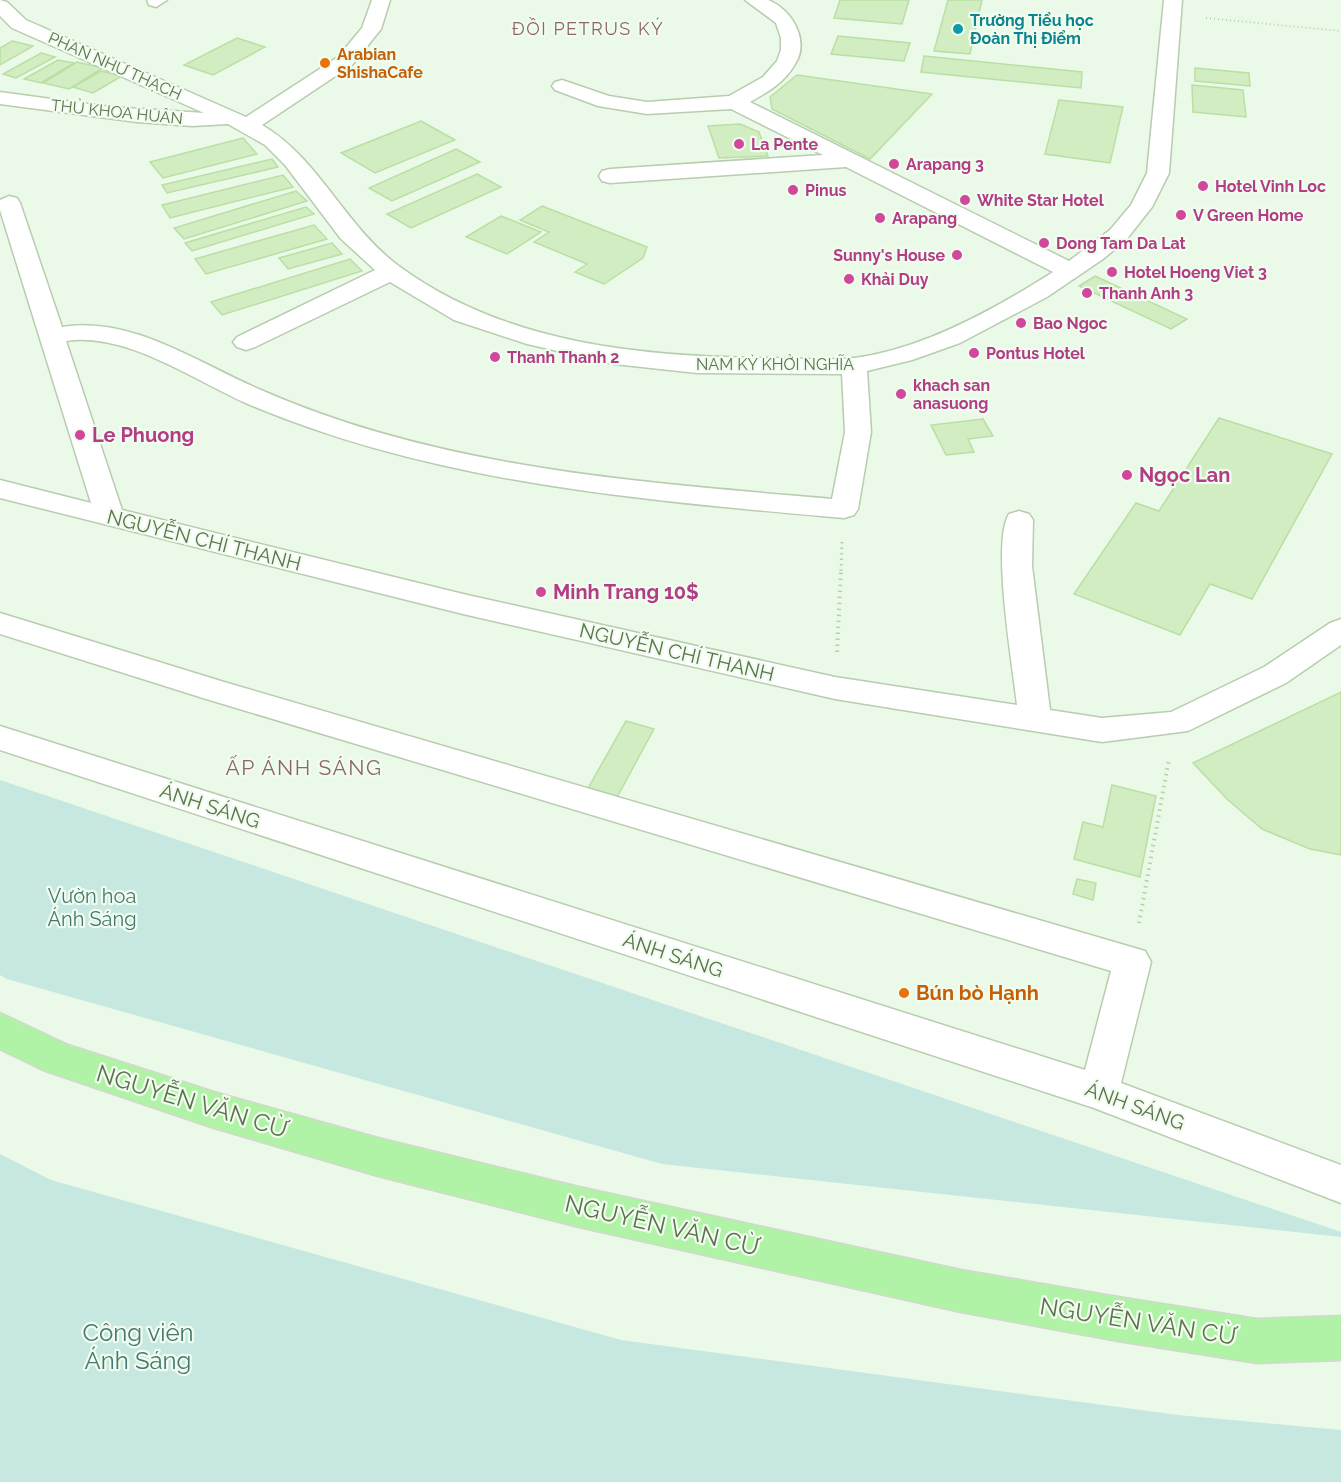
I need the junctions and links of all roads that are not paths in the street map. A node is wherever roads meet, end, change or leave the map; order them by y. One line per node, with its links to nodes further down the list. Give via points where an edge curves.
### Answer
1 (381, 0): 8 (street, via 371,29 345,61)
2 (754, 0): 7 (street, via 784,21 792,50 783,70 759,90)
3 (0, 6): 8 (street, PHAN NHƯ THẠCH, via 19,24)
4 (1173, 7): 12 (street, NAM KỲ KHỞI NGHĨA, via 1158,173 1141,207 1118,235)
5 (562, 86): 7 (street, via 593,100 621,106 697,107)
6 (0, 98): 8 (street, THỦ KHOA HUÂN, via 161,119)
7 (734, 102): 9 (street)
8 (240, 122): 13 (street, NAM KỲ KHỞI NGHĨA, via 273,140 293,160 349,234)
9 (849, 160): 10 (street); 12 (street)
10 (610, 176)
11 (9, 203): 14 (street)
12 (1070, 271): 16 (street, NAM KỲ KHỞI NGHĨA, via 951,338 903,355)
13 (390, 272): 15 (street); 16 (street, NAM KỲ KHỞI NGHĨA, via 463,315 536,339 614,356 697,366)
14 (52, 336): 16 (street, via 95,331 129,341 324,424 413,450 656,493 844,509 858,432); 18 (street)
15 (246, 342)
16 (854, 366)
17 (0, 489): 18 (street, NGUYỄN CHÍ THANH)
18 (110, 517): 22 (street, NGUYỄN CHÍ THANH, via 463,604 835,688)
19 (1019, 520): 22 (street, via 1017,566)
20 (0, 623): 25 (street, via 1132,962)
21 (1341, 630): 22 (street, NGUYỄN CHÍ THANH, via 1275,675 1176,723 1102,730)
22 (1035, 720)
23 (0, 738): 25 (street, ÁNH SÁNG)
24 (0, 1030): 27 (main road, NGUYỄN VĂN CỪ, via 57,1058 214,1110 378,1157 590,1209 961,1291 1118,1319 1257,1341)
25 (1099, 1092): 26 (street, ÁNH SÁNG)
26 (1341, 1184)
27 (1341, 1338)

